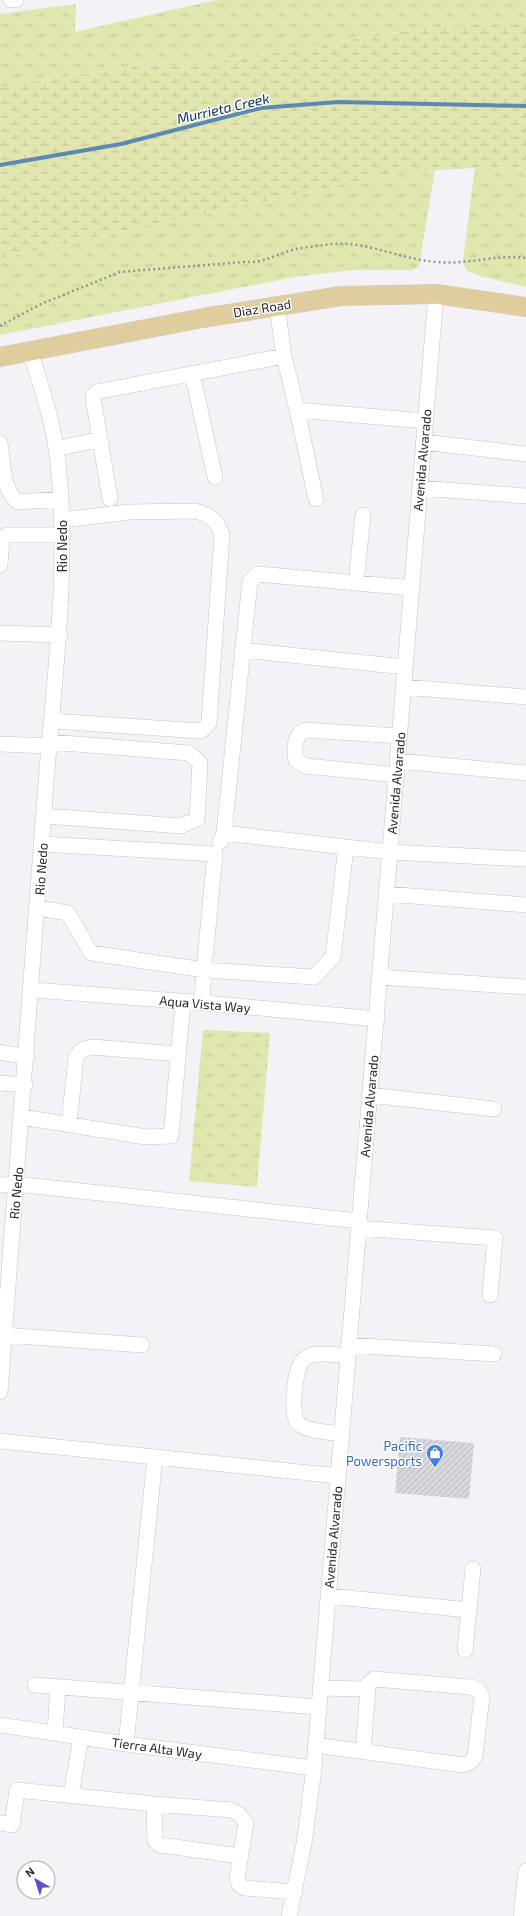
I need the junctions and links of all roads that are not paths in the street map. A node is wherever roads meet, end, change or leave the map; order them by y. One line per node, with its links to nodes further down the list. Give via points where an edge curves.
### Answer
1 (11, 0): 2 (street)
2 (16, 0)
3 (436, 294): 4 (main road, Diaz Road, via 341,296); 5 (main road, Diaz Road); 11 (street, Avenida Alvarado)
4 (277, 306): 6 (main road, Diaz Road); 7 (street)
5 (526, 307)
6 (30, 350): 8 (main road, Diaz Road); 15 (street, Rio Nedo, via 46,401)
7 (284, 356): 9 (street); 10 (street)
8 (0, 357)
9 (192, 373): 12 (street, via 96,392 93,398); 17 (street)
10 (297, 410): 11 (street); 21 (street)
11 (425, 420): 13 (street, Avenida Alvarado)
12 (100, 439): 15 (street); 22 (street)
13 (423, 442): 16 (street); 18 (street, Avenida Alvarado)
14 (0, 443): 20 (street, via 12,498 18,502)
15 (56, 449): 20 (street, Rio Nedo)
16 (526, 454)
17 (215, 477)
18 (420, 488): 19 (street); 27 (street, Avenida Alvarado)
19 (526, 496)
20 (60, 499): 24 (street, Rio Nedo)
21 (316, 499)
22 (110, 500)
23 (363, 515): 26 (street)
24 (62, 528): 25 (street, via 7,535 2,539); 29 (street, Rio Nedo); 34 (street, via 129,512 195,511 207,515 216,522 222,534 209,723 201,731)
25 (0, 564)
26 (356, 583): 27 (street); 30 (street, via 258,574 248,583)
27 (412, 588): 31 (street, Avenida Alvarado)
28 (0, 633): 29 (street)
29 (60, 635): 34 (street, Rio Nedo)
30 (242, 650): 31 (street); 41 (street)
31 (405, 667): 32 (street, Avenida Alvarado)
32 (404, 687): 33 (street); 35 (street, Avenida Alvarado)
33 (526, 697)
34 (52, 721): 37 (street, Rio Nedo)
35 (400, 736): 38 (street, Avenida Alvarado); 38 (street, via 305,730 298,734 296,740 296,760 306,766)
36 (0, 744): 37 (street)
37 (50, 744): 40 (street, Rio Nedo); 40 (street, via 189,753 200,763 198,819 181,826)
38 (397, 768): 39 (street); 44 (street, Avenida Alvarado)
39 (526, 773)
40 (44, 816): 42 (street, Rio Nedo)
41 (224, 833): 43 (street); 45 (street)
42 (42, 844): 45 (street); 49 (street, Rio Nedo)
43 (346, 847): 44 (street); 50 (street, via 332,957 314,977)
44 (390, 852): 46 (street); 47 (street, Avenida Alvarado)
45 (215, 854): 50 (street)
46 (526, 859)
47 (387, 894): 48 (street); 51 (street, Avenida Alvarado)
48 (526, 905)
49 (38, 908): 50 (street, via 68,913 90,953); 53 (street, Rio Nedo)
50 (204, 970): 55 (street)
51 (380, 977): 52 (street); 56 (street, Avenida Alvarado)
52 (526, 987)
53 (33, 990): 54 (street, Aqua Vista Way); 59 (street, Rio Nedo)
54 (183, 1002): 55 (street, Aqua Vista Way); 58 (street)
55 (202, 1003): 56 (street, Aqua Vista Way)
56 (377, 1019): 62 (street, Avenida Alvarado)
57 (0, 1052): 59 (street)
58 (178, 1054): 65 (street, via 92,1047 82,1050 76,1057); 65 (street, via 171,1136 146,1137)
59 (27, 1057): 61 (street, Rio Nedo)
60 (0, 1083): 61 (street)
61 (25, 1085): 64 (street, Rio Nedo)
62 (369, 1095): 63 (street); 68 (street, Avenida Alvarado)
63 (494, 1108)
64 (22, 1117): 65 (street); 66 (street, Rio Nedo)
65 (69, 1124)
66 (16, 1184): 67 (street); 68 (street); 69 (street, Rio Nedo)
67 (0, 1185)
68 (358, 1224): 70 (street, via 495,1238); 73 (street, Avenida Alvarado)
69 (5, 1259): 71 (street, Rio Nedo)
70 (490, 1295)
71 (3, 1340): 72 (street); 75 (street, Rio Nedo)
72 (142, 1345)
73 (348, 1350): 74 (street); 76 (street, Avenida Alvarado); 76 (street, via 313,1354 302,1360 297,1371 293,1416 299,1424 309,1429)
74 (494, 1354)
75 (0, 1392)
76 (341, 1434): 79 (street, Avenida Alvarado)
77 (0, 1441): 78 (street)
78 (155, 1457): 79 (street); 88 (street)
79 (338, 1476): 81 (street, Avenida Alvarado)
80 (473, 1569): 82 (street)
81 (328, 1596): 82 (street); 86 (street, Avenida Alvarado)
82 (469, 1610): 83 (street)
83 (465, 1650)
84 (35, 1685): 85 (street)
85 (58, 1686): 88 (street); 91 (street)
86 (320, 1688): 87 (street); 89 (street, Avenida Alvarado)
87 (368, 1688): 95 (street); 95 (street, via 374,1679 471,1687 478,1690 482,1696 475,1756 466,1764)
88 (131, 1692): 89 (street); 93 (street)
89 (319, 1707): 94 (street, Avenida Alvarado)
90 (0, 1725): 91 (street, Tierra Alta Way)
91 (55, 1733): 92 (street, Tierra Alta Way)
92 (81, 1737): 93 (street, Tierra Alta Way); 97 (street)
93 (126, 1744): 96 (street, Tierra Alta Way)
94 (316, 1746): 95 (street); 96 (street, Avenida Alvarado)
95 (363, 1752)
96 (314, 1768): 102 (street, Avenida Alvarado)
97 (71, 1795): 98 (street); 99 (street, via 17,1790 12,1826)
98 (154, 1804): 100 (street, via 154,1835 155,1841 160,1845); 100 (street, via 231,1810 239,1814 246,1823)
99 (0, 1824)
100 (240, 1856): 102 (street, via 237,1878 244,1888)
101 (526, 1871): 104 (street)
102 (295, 1892): 103 (street, Avenida Alvarado)
103 (289, 1916)
104 (520, 1916)

